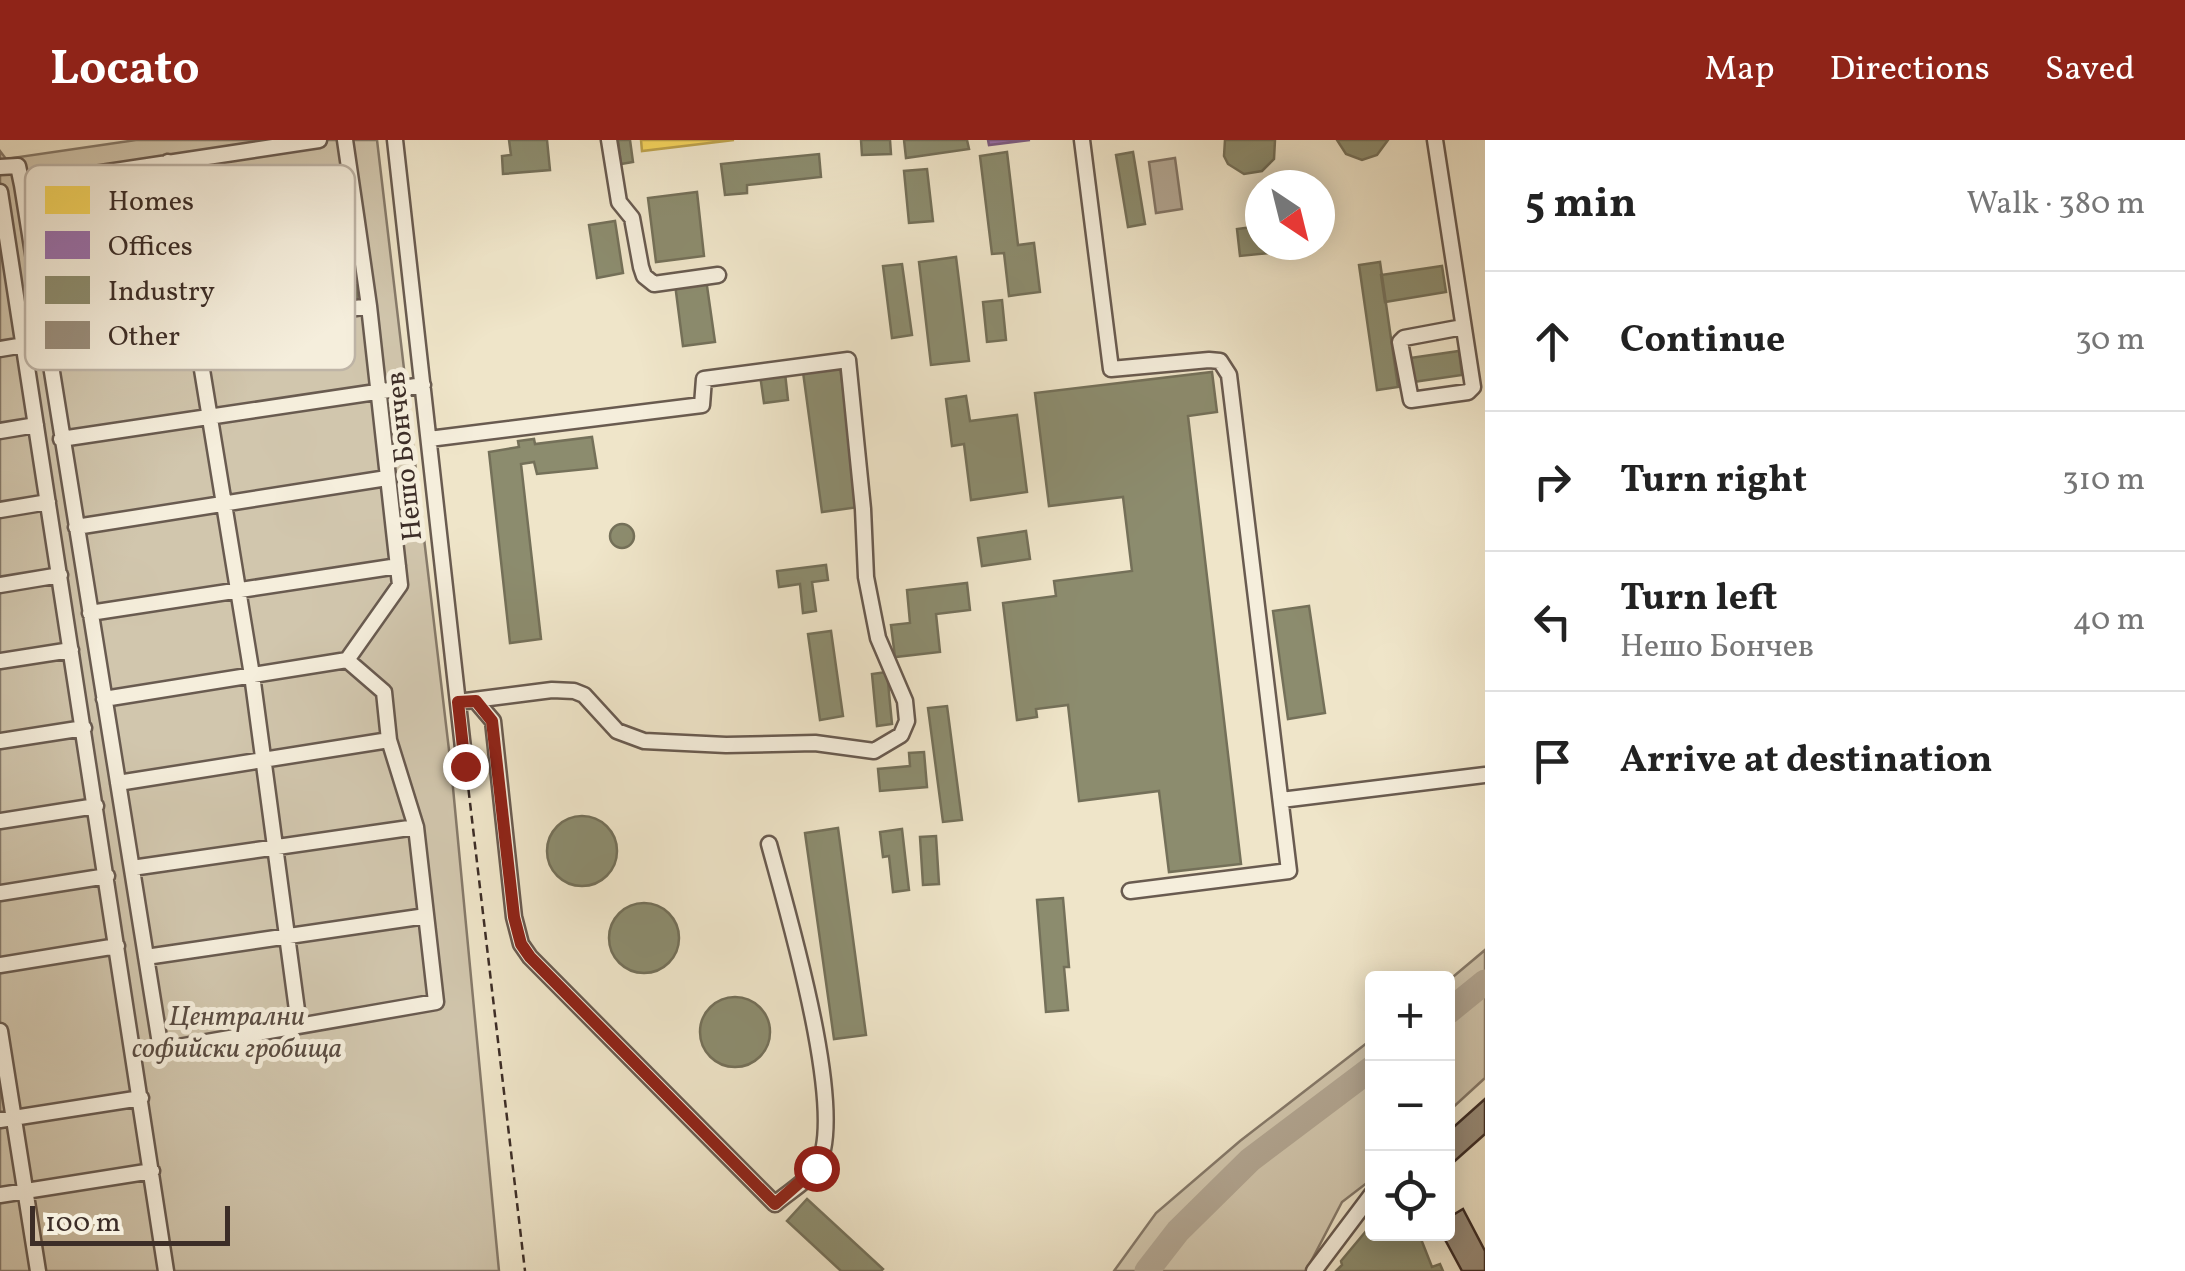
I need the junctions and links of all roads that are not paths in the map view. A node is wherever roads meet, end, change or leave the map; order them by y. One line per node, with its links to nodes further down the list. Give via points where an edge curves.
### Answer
1 (319, 140): 7 (street)
2 (345, 140): 10 (street)
3 (395, 140): 30 (street, Нешо Бончев)
4 (609, 140): 20 (street, via 619,202 632,218 644,276 654,284)
5 (1082, 140): 61 (street, via 1111,369 1209,360 1220,361 1229,375)
6 (1435, 140): 23 (street)
7 (168, 162): 8 (street); 9 (street)
8 (149, 165)
9 (168, 165)
10 (349, 165)
11 (0, 167): 12 (street, via 18,166)
12 (22, 185): 13 (street); 16 (street)
13 (25, 185)
14 (0, 192): 15 (street)
15 (1, 200): 19 (street)
16 (25, 206)
17 (355, 208): 18 (street)
18 (357, 222): 21 (street)
19 (6, 271): 24 (street)
20 (718, 274)
21 (369, 306): 22 (street); 31 (street)
22 (355, 308)
23 (1463, 327): 23 (street, via 1400,342 1411,400 1472,390)
24 (24, 345): 25 (street); 26 (street)
25 (0, 349)
26 (25, 352)
27 (28, 370): 33 (street)
28 (50, 370): 35 (street)
29 (200, 370): 32 (street)
30 (422, 385): 31 (street); 36 (street, Нешо Бончев)
31 (379, 391): 32 (street); 37 (street)
32 (208, 416): 35 (street); 39 (street)
33 (36, 425): 34 (street); 38 (street)
34 (0, 431)
35 (61, 439): 41 (street)
36 (429, 439): 52 (street, via 702,404 704,379 848,360 866,576 906,721 902,735 874,751 814,743 677,742 626,737 574,690); 53 (street, Нешо Бончев)
37 (387, 478): 39 (street); 42 (street)
38 (48, 502): 40 (street); 43 (street)
39 (223, 504): 41 (street); 45 (street)
40 (0, 510)
41 (76, 527): 46 (street)
42 (398, 566): 45 (street); 48 (street, via 400,585)
43 (60, 576): 44 (street); 47 (street)
44 (0, 585)
45 (238, 590): 46 (street); 50 (street)
46 (90, 613): 51 (street)
47 (71, 650): 49 (street); 54 (street)
48 (346, 660): 50 (street); 55 (street, via 384,692)
49 (0, 661)
50 (252, 675): 51 (street); 57 (street)
51 (104, 699): 60 (street)
52 (476, 701): 53 (street); 65 (street, via 492,721 521,944 775,1204 816,1168 823,1143 823,1070)
53 (458, 702): 58 (street, Нешо Бончев)
54 (84, 728): 56 (street); 62 (street)
55 (389, 740): 57 (street); 64 (street)
56 (0, 741)
57 (264, 758): 60 (street); 66 (street)
58 (465, 766)
59 (1485, 774): 61 (street)
60 (118, 782): 67 (street)
61 (1281, 800): 69 (street, via 1289,872)
62 (96, 806): 63 (street); 68 (street)
63 (0, 820)
64 (416, 828): 66 (street); 71 (street)
65 (768, 844)
66 (277, 847): 67 (street); 72 (street)
67 (132, 868): 74 (street)
68 (106, 876): 70 (street); 73 (street)
69 (1130, 891)
70 (0, 893)
71 (426, 916): 72 (street); 76 (street, via 436,1002)
72 (288, 936): 74 (street); 76 (street)
73 (118, 946): 75 (street); 78 (street)
74 (146, 957): 76 (street, via 161,1050)
75 (0, 965)
76 (299, 1025)
77 (0, 1031): 79 (street)
78 (141, 1098): 79 (street); 80 (street)
79 (7, 1119): 81 (street)
80 (152, 1171): 81 (street); 85 (street)
81 (25, 1191): 82 (street); 84 (street)
82 (0, 1195)
83 (1365, 1203): 86 (street)
84 (38, 1271)
85 (166, 1271)
86 (1314, 1271)

